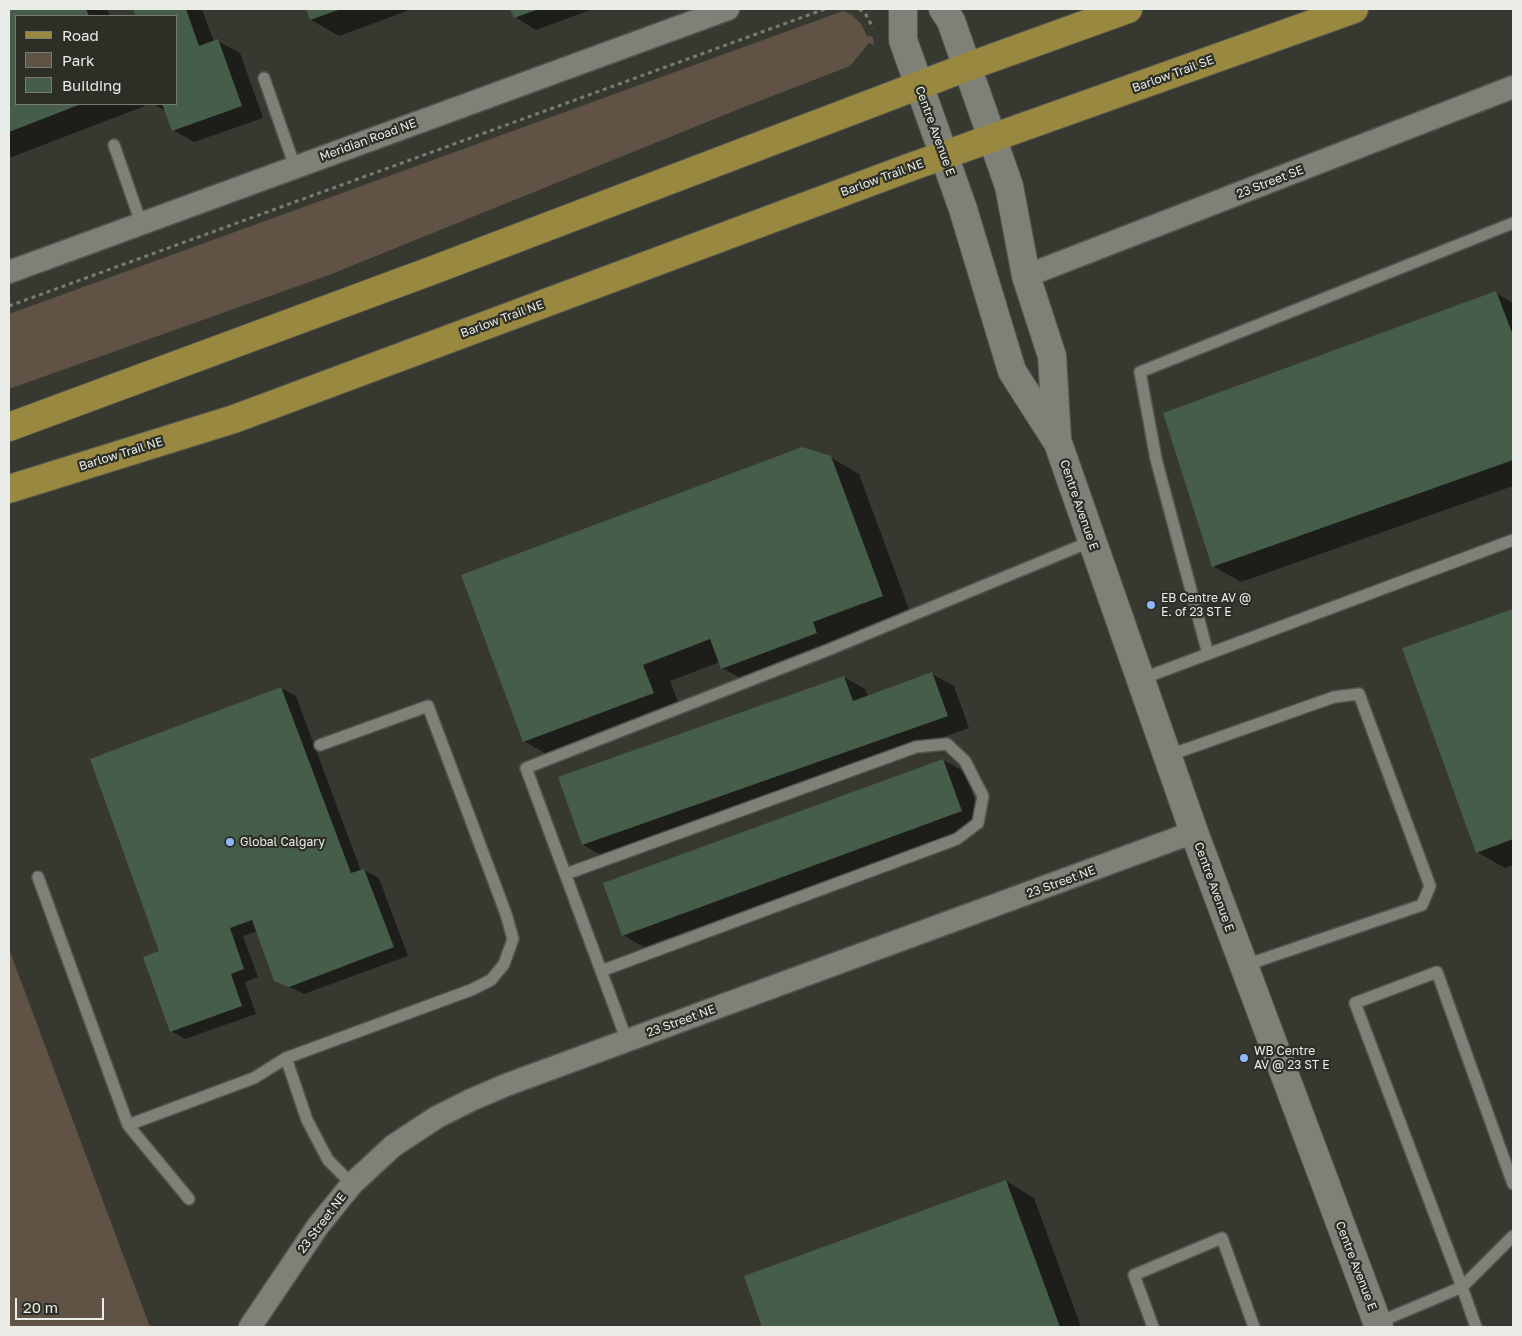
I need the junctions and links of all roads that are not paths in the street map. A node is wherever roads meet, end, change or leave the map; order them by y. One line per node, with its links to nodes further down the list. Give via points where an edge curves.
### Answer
1 (728, 9): 6 (street, Meridian Road NE)
2 (903, 9): 9 (street, Centre Avenue E, via 903,40)
3 (943, 9): 7 (street, Centre Avenue E, via 951,21)
4 (1128, 9): 7 (main road)
5 (1354, 9): 11 (main road, Barlow Trail SE)
6 (699, 14): 14 (street, Meridian Road NE)
7 (967, 67): 9 (main road); 11 (street, Centre Avenue E)
8 (264, 78): 14 (lane)
9 (919, 85): 13 (street, Centre Avenue E); 19 (main road)
10 (1513, 87): 18 (street, 23 Street SE)
11 (992, 139): 13 (main road, Barlow Trail NE); 18 (street, Centre Avenue E, via 1009,186)
12 (114, 145): 15 (lane)
13 (944, 156): 20 (street, Centre Avenue E, via 1012,371); 21 (main road, Barlow Trail NE, via 234,419)
14 (295, 167): 15 (street, Meridian Road NE)
15 (141, 223): 17 (street, Meridian Road NE)
16 (1513, 223): 24 (lane, via 1140,372 1156,459)
17 (9, 272)
18 (1026, 276): 20 (street, Centre Avenue E, via 1052,356)
19 (9, 427)
20 (1058, 443): 23 (street, Centre Avenue E)
21 (9, 489)
22 (1513, 540): 24 (lane)
23 (1092, 541): 25 (street, Centre Avenue E); 29 (lane, via 828,650 526,768)
24 (1208, 654): 25 (lane)
25 (1141, 679): 27 (street, Centre Avenue E)
26 (320, 745): 34 (lane, via 428,706 506,914 512,939 504,964 491,980 472,990)
27 (1167, 756): 28 (street, Centre Avenue E); 31 (lane, via 1334,697 1359,694 1430,886 1422,904)
28 (1194, 832): 31 (street, Centre Avenue E); 33 (street, 23 Street NE)
29 (566, 874): 32 (lane); 32 (lane, via 916,747 947,744 965,761 983,796 978,823 957,838)
30 (38, 877): 35 (lane)
31 (1243, 966): 41 (street, Centre Avenue E)
32 (601, 971): 33 (lane)
33 (628, 1041): 36 (street, 23 Street NE, via 506,1085 437,1117 393,1146)
34 (286, 1058): 35 (lane, via 254,1078); 36 (lane, via 308,1120 328,1160)
35 (128, 1125): 38 (lane)
36 (352, 1184): 42 (street, 23 Street NE, via 318,1226)
37 (1513, 1184): 40 (lane, via 1437,972 1355,1003)
38 (189, 1199)
39 (1513, 1236): 40 (lane)
40 (1462, 1287): 41 (lane); 45 (lane)
41 (1378, 1325)
42 (250, 1327)
43 (1153, 1327): 44 (lane, via 1134,1275 1222,1238)
44 (1254, 1327)
45 (1476, 1327)

